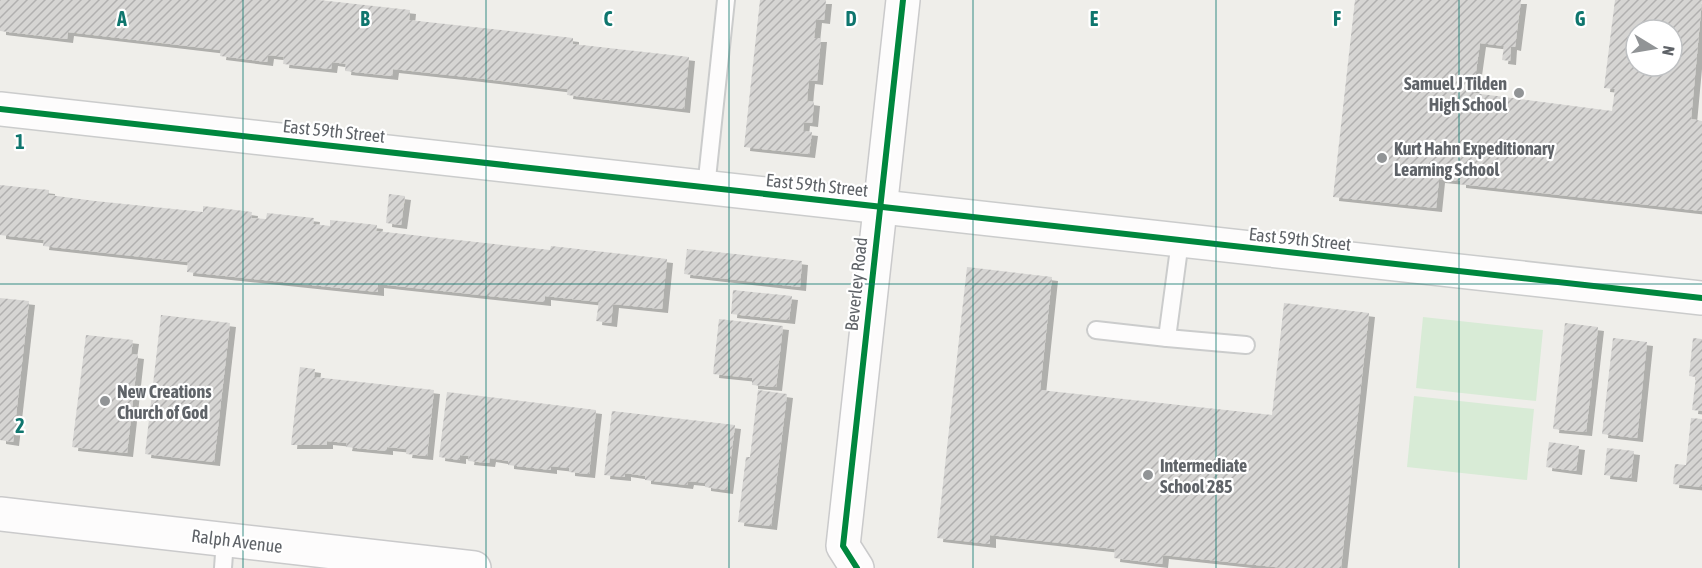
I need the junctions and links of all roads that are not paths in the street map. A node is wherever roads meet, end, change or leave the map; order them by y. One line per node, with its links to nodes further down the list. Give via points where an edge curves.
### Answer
1 (726, 0): 4 (lane)
2 (903, 0): 5 (street, Beverley Road)
3 (0, 109): 4 (street, East 59th Street)
4 (706, 188): 5 (street, East 59th Street)
5 (880, 207): 6 (street, East 59th Street); 15 (street, Beverley Road, via 843,546)
6 (1180, 240): 7 (street, East 59th Street); 9 (lane)
7 (1702, 298)
8 (1095, 330): 9 (lane)
9 (1167, 338): 10 (lane)
10 (1246, 345)
11 (0, 514): 12 (street, Ralph Avenue)
12 (224, 554): 13 (street, Ralph Avenue)
13 (442, 566): 14 (street, Ralph Avenue)
14 (474, 568)
15 (857, 568)

